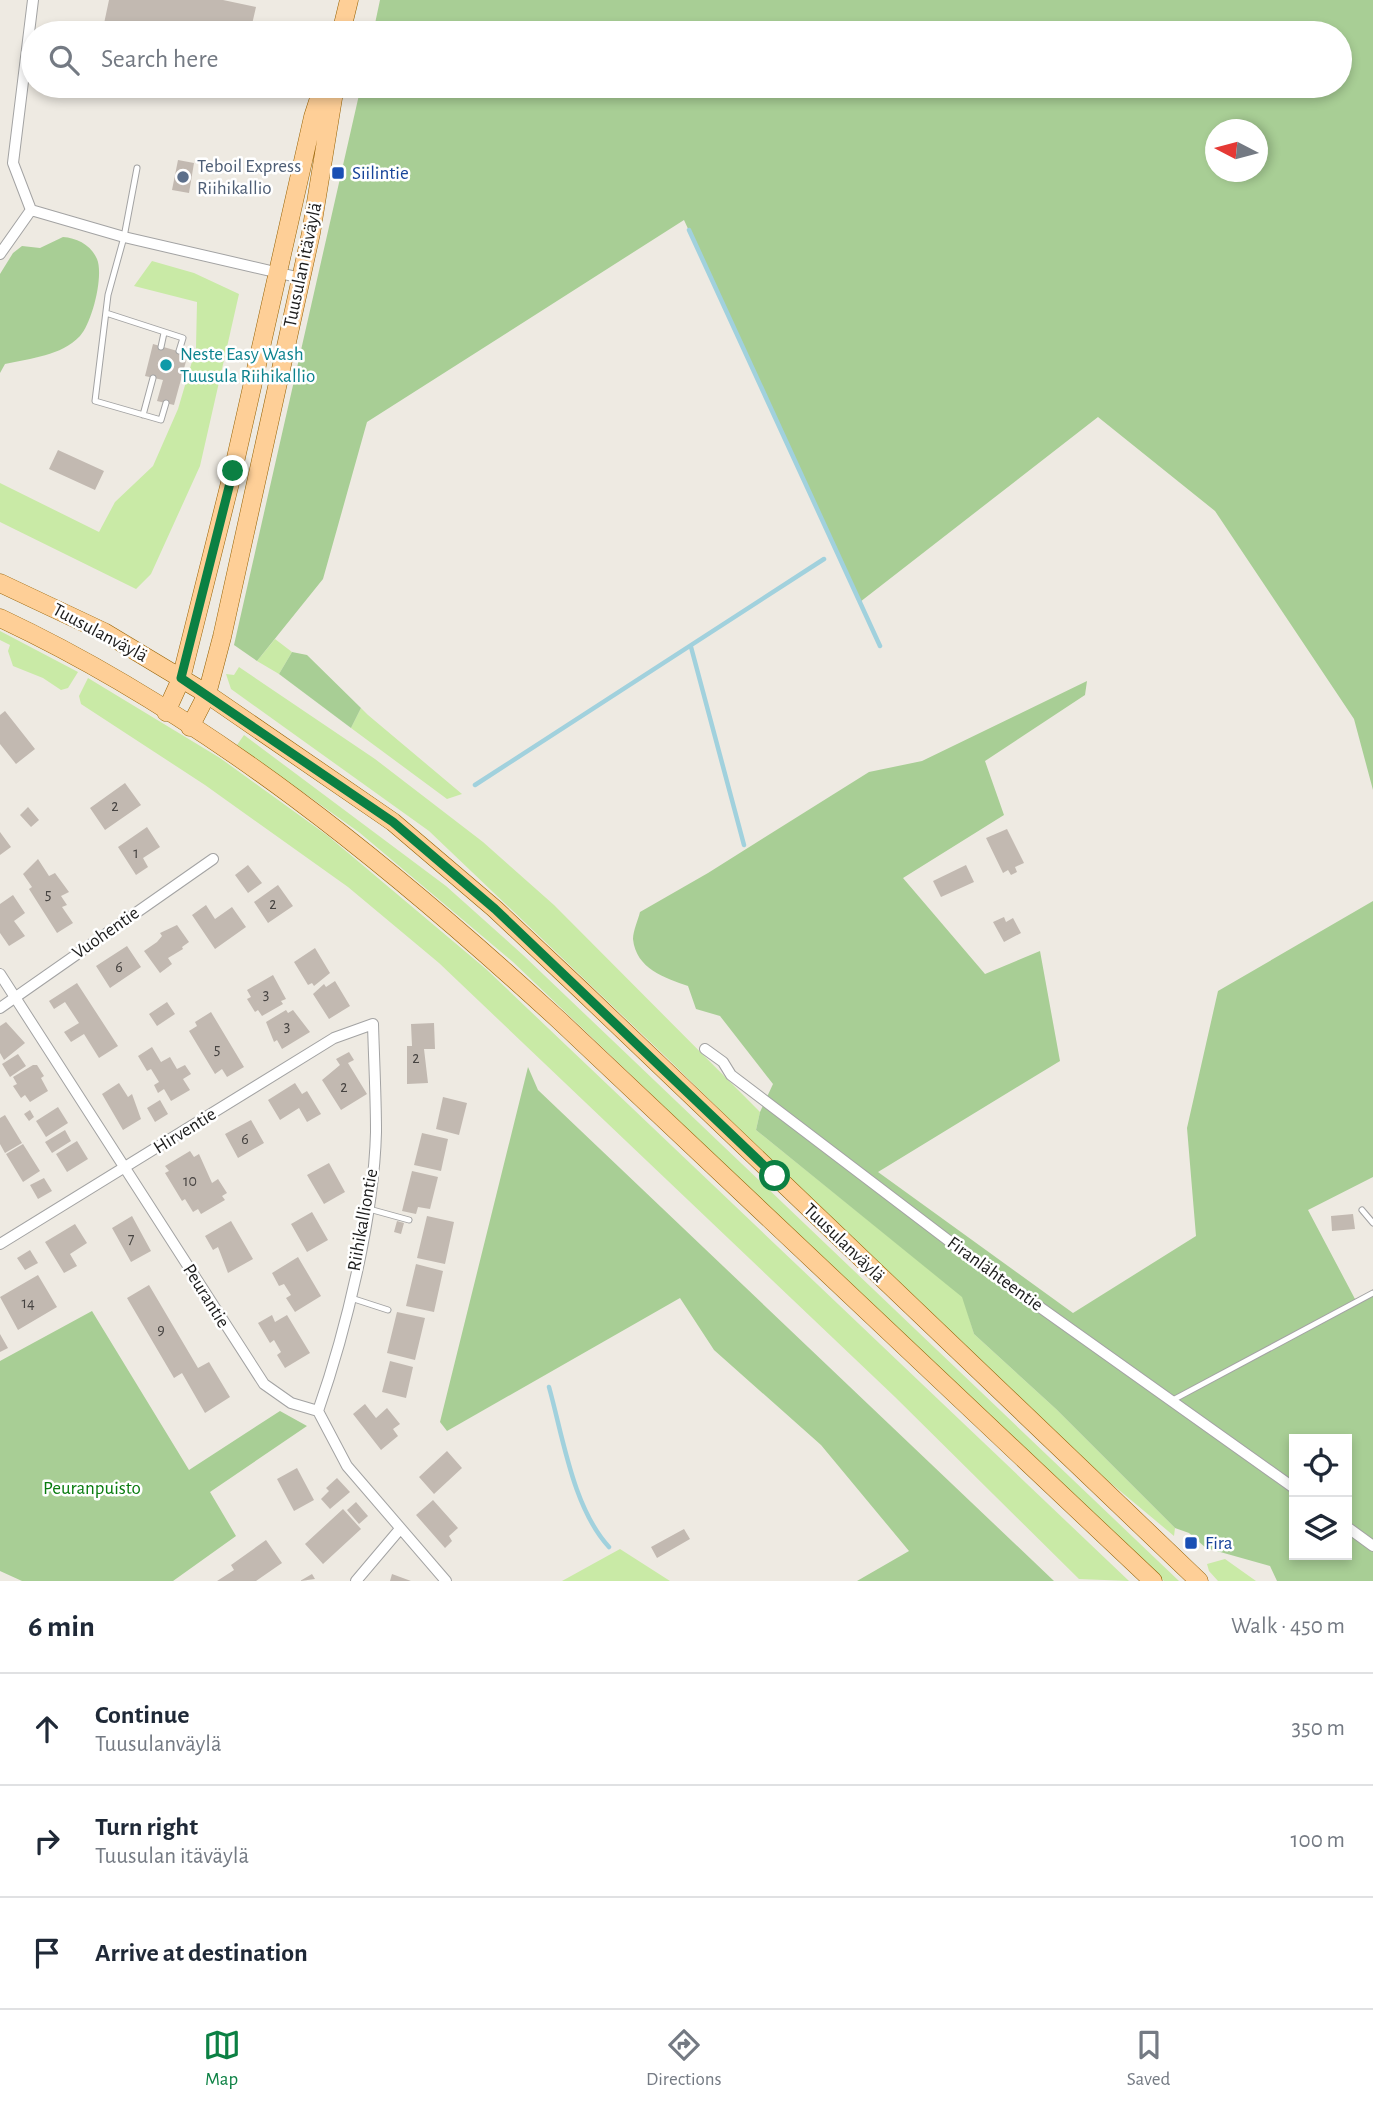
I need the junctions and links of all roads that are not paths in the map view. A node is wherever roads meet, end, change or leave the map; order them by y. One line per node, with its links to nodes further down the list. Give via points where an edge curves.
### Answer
1 (33, 0): 3 (street)
2 (349, 0): 4 (main road)
3 (32, 21)
4 (344, 21)
5 (23, 98): 9 (street, via 13,163)
6 (319, 98): 12 (main road, Tuusulan itäväylä)
7 (333, 98): 13 (main road, Tuusulan itäväylä)
8 (137, 168): 10 (lane)
9 (31, 211): 10 (street); 11 (street)
10 (124, 237): 12 (street); 14 (lane)
11 (0, 254)
12 (278, 272): 13 (street); 23 (main road, Tuusulan itäväylä)
13 (301, 278): 24 (main road, Tuusulan itäväylä)
14 (106, 313): 15 (lane); 20 (lane, via 95,401)
15 (164, 333): 16 (lane); 17 (lane, via 183,338)
16 (161, 346)
17 (179, 351)
18 (153, 378): 20 (lane)
19 (166, 403): 20 (lane, via 161,420)
20 (143, 415)
21 (0, 583): 23 (main road, Tuusulanväylä, via 104,632)
22 (0, 618): 25 (main road, Tuusulanväylä, via 72,652)
23 (181, 678): 24 (main road, Tuusulanväylä); 25 (main road, Tuusulan itäväylä)
24 (207, 694): 26 (main road, Tuusulan itäväylä); 51 (main road, Tuusulanväylä, via 393,822 495,909)
25 (166, 712): 26 (main road, Tuusulanväylä)
26 (190, 727): 50 (main road, Tuusulanväylä, via 360,848 470,939)
27 (213, 859): 29 (street, Vuohentie)
28 (0, 974): 29 (street, Peurantie)
29 (16, 997): 30 (street, Vuohentie); 33 (street, Peurantie)
30 (0, 1008)
31 (373, 1024): 33 (street, Hirventie, via 334,1038); 34 (street, Riihikalliontie, via 376,1133)
32 (705, 1049): 42 (street, Firanlähteentie, via 723,1062 731,1075 967,1255)
33 (125, 1168): 38 (street, Hirventie); 43 (street, Peurantie, via 264,1384 291,1403)
34 (369, 1209): 36 (lane); 40 (street, Riihikalliontie)
35 (1362, 1210): 37 (lane)
36 (409, 1220)
37 (1373, 1223)
38 (0, 1244)
39 (1373, 1293): 42 (lane)
40 (349, 1298): 41 (lane); 43 (street, Riihikalliontie)
41 (388, 1310)
42 (1171, 1401): 44 (street, Firanlähteentie)
43 (318, 1411): 45 (street, via 346,1466)
44 (1289, 1484)
45 (400, 1530): 48 (street); 49 (street)
46 (1352, 1531): 47 (street)
47 (1373, 1546)
48 (356, 1581)
49 (446, 1581)
50 (1153, 1581)
51 (1199, 1581)

